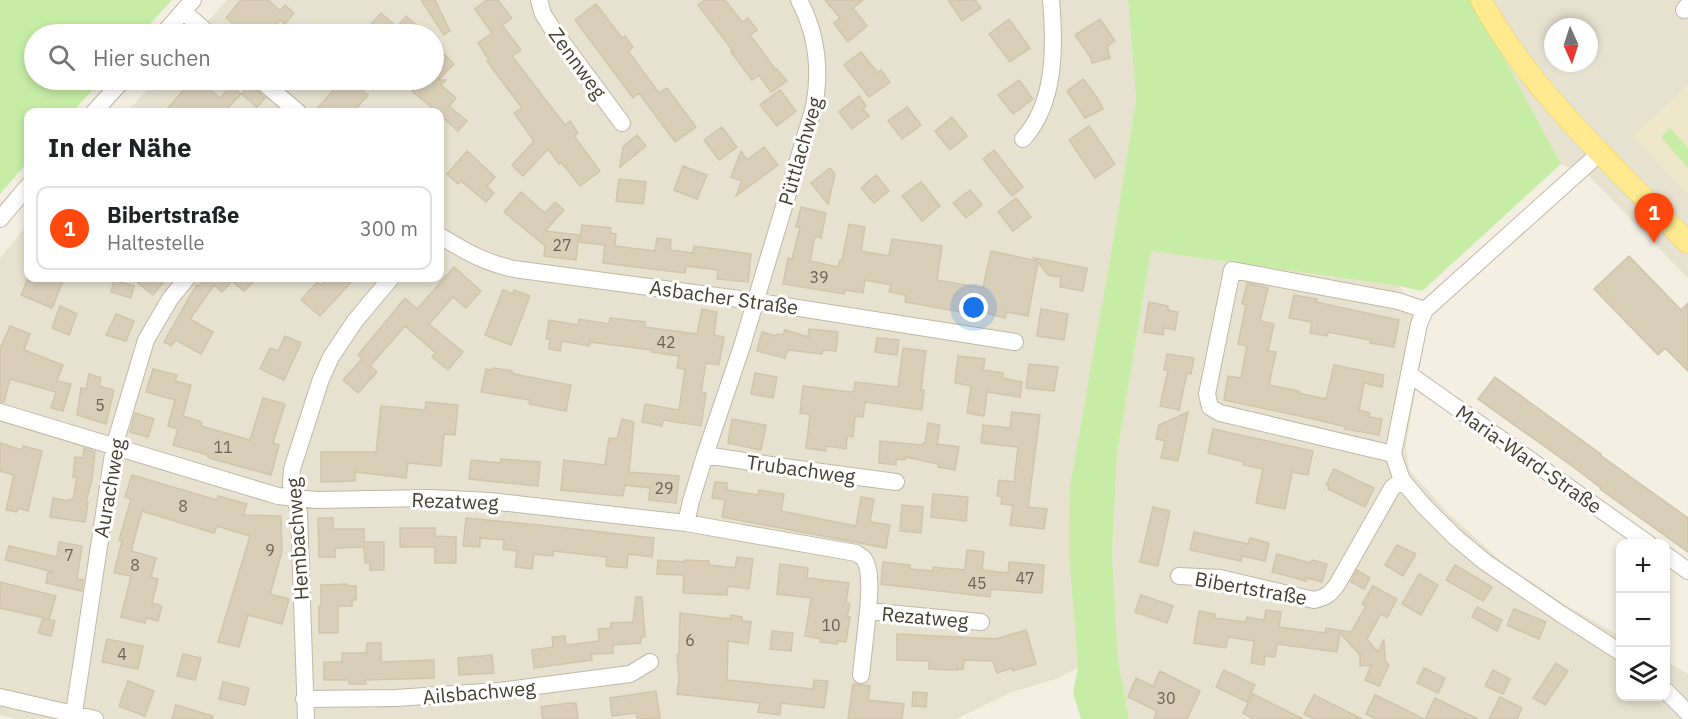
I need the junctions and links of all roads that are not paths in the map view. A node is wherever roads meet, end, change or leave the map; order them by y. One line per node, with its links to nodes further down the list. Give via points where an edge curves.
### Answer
1 (538, 0): 12 (street, Zennweg, via 553,30)
2 (799, 0): 21 (street, Püttlachweg, via 818,55 818,88)
3 (1051, 0): 13 (street, via 1047,93 1034,128)
4 (1481, 0): 14 (main road, via 1526,69)
5 (188, 6): 6 (street); 7 (street)
6 (172, 24)
7 (202, 24)
8 (114, 90): 10 (street)
9 (272, 90): 11 (street)
10 (98, 108)
11 (293, 108)
12 (622, 123)
13 (1023, 139)
14 (1601, 152): 18 (main road); 22 (street)
15 (24, 191): 16 (street)
16 (0, 219)
17 (444, 238): 21 (street, Asbacher Straße, via 476,257 514,269)
18 (1688, 243)
19 (184, 282): 26 (street, Aurachweg, via 146,340)
20 (388, 282): 31 (street, Hembachweg, via 355,321 321,379 292,469 291,484)
21 (754, 301): 23 (street, Asbacher Straße); 28 (street)
22 (1425, 310): 24 (street); 27 (street, via 1398,301 1232,270 1208,394 1210,407 1220,413)
23 (1015, 342)
24 (1409, 374): 27 (street); 33 (street, Maria-Ward-Straße)
25 (0, 412): 26 (street, Rezatweg)
26 (114, 447): 31 (street, Rezatweg); 45 (street, Aurachweg)
27 (1393, 454): 29 (street)
28 (705, 455): 30 (street, Trubachweg); 32 (street)
29 (1402, 480): 36 (street, Bibertstraße, via 1392,488 1332,593 1325,597 1314,600 1220,578); 39 (street, via 1455,537 1485,562)
30 (896, 482)
31 (296, 498): 32 (street, Rezatweg, via 490,501); 44 (street, Hembachweg)
32 (686, 523): 37 (street, Rezatweg, via 856,553 867,567)
33 (1643, 539)
34 (1670, 558): 35 (street)
35 (1688, 571)
36 (1179, 576)
37 (868, 611): 38 (street, Rezatweg); 41 (street, Rezatweg)
38 (981, 622)
39 (1616, 649)
40 (650, 662): 44 (street, Ailsbachweg, via 630,674 498,691)
41 (861, 675)
42 (0, 697): 45 (street)
43 (1670, 697): 46 (street)
44 (304, 699): 48 (street, Hembachweg)
45 (74, 713): 47 (street)
46 (1684, 714)
47 (95, 719)
48 (306, 719)

